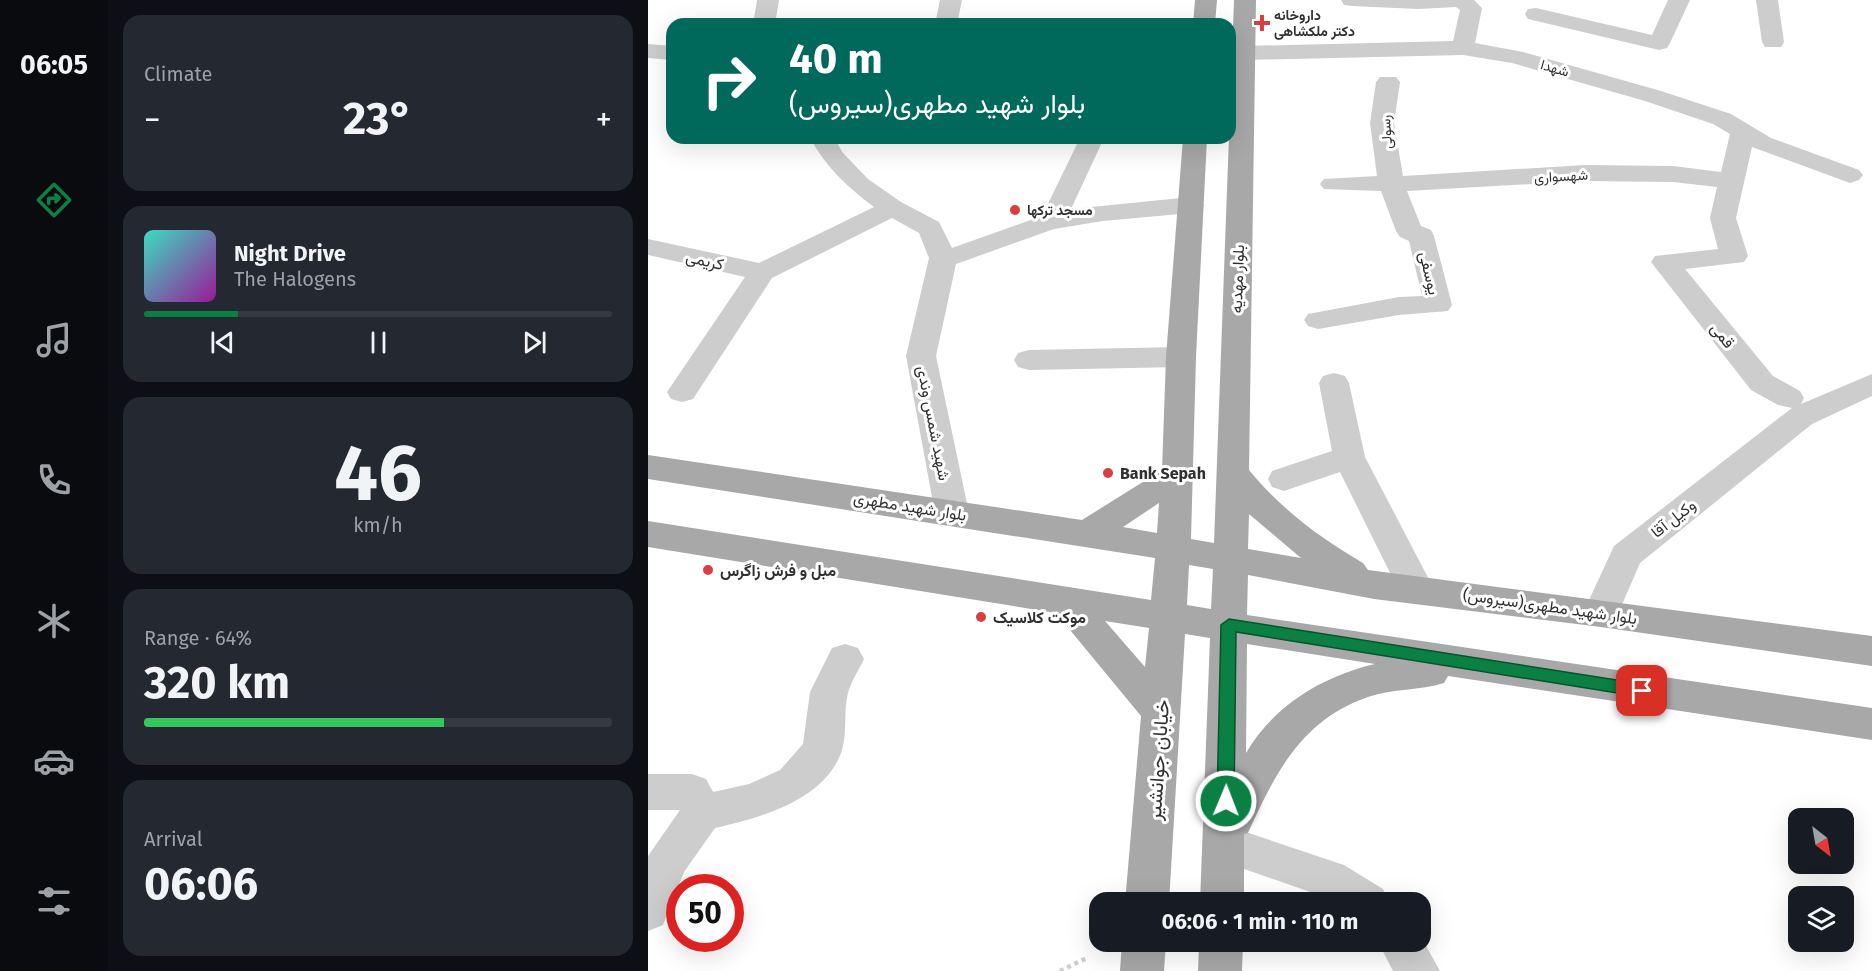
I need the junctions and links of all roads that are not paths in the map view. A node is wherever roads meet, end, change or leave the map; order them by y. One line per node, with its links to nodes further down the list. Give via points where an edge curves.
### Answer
1 (768, 0): 10 (street)
2 (951, 0): 11 (street)
3 (1206, 0): 12 (main road)
4 (1245, 0): 19 (main road, بلوار مهدیه)
5 (1352, 0): 6 (street)
6 (1461, 0): 16 (street, via 1471,8)
7 (1679, 0): 9 (street, via 1659,43)
8 (1767, 0): 15 (street)
9 (1536, 14)
10 (765, 18)
11 (947, 18)
12 (1204, 18)
13 (648, 36): 14 (street)
14 (666, 38)
15 (1773, 42)
16 (1463, 48): 19 (street, شهدا); 21 (street, شهدا, via 1515,57 1653,96 1722,119)
17 (648, 51): 18 (street)
18 (666, 52)
19 (1244, 53): 44 (main road, بلوار مهدیه)
20 (1388, 82): 26 (street, رسولی, via 1382,123)
21 (1743, 133): 25 (street, شهدا); 27 (street)
22 (825, 144): 30 (street, via 859,184)
23 (1089, 144): 31 (street)
24 (1195, 144): 29 (main road)
25 (1850, 175)
26 (1391, 182): 27 (street, شهسواری, via 1439,183 1585,173 1673,174); 28 (street, شهسواری); 35 (street, یوسفی, via 1409,231 1421,236 1438,304 1399,306)
27 (1731, 182): 41 (street, قمی, via 1723,218 1734,256 1665,262 1762,383)
28 (1333, 184)
29 (1191, 205): 31 (street); 36 (main road)
30 (892, 208): 33 (street, via 930,228); 34 (street)
31 (1053, 220): 33 (street, via 1009,234 968,254)
32 (648, 247): 34 (street, کریمی)
33 (943, 258): 47 (street, شهید شمس وندی, via 921,356)
34 (762, 272): 40 (street)
35 (1318, 320)
36 (1181, 357): 37 (street); 45 (main road)
37 (1029, 360)
38 (1334, 383): 42 (street)
39 (1872, 384): 55 (street, وکیل آقا, via 1801,416 1626,555)
40 (682, 392)
41 (1790, 398)
42 (1349, 457): 46 (street); 53 (street)
43 (650, 470): 47 (main road, بلوار شهید مطهری)
44 (1232, 470): 51 (main road, بلوار مهدیه); 52 (main road, via 1262,508 1292,536)
45 (1178, 475): 48 (main road); 50 (main road)
46 (1284, 479)
47 (952, 513): 48 (main road, بلوار شهید مطهری)
48 (1087, 533): 50 (main road, بلوار شهید مطهری)
49 (648, 534): 54 (main road)
50 (1172, 548): 51 (main road, بلوار شهید مطهری); 56 (main road, خیابان جوانشیر)
51 (1230, 558): 52 (main road, بلوار شهید مطهری(سیروس)); 57 (main road, بلوار مهدیه)
52 (1374, 585): 53 (main road, بلوار شهید مطهری(سیروس))
53 (1416, 589): 55 (main road, بلوار شهید مطهری(سیروس))
54 (1066, 600): 56 (main road); 61 (main road)
55 (1601, 612): 58 (main road, بلوار شهید مطهری(سیروس))
56 (1167, 616): 57 (main road); 61 (main road, خیابان جوانشیر)
57 (1229, 625): 60 (main road); 65 (main road)
58 (1872, 651)
59 (846, 659): 64 (street, via 829,692 822,751 794,782 755,801)
60 (1504, 670): 62 (main road); 65 (main road, via 1383,675 1325,700 1287,729 1261,759 1244,788)
61 (1162, 713): 66 (main road, خیابان جوانشیر)
62 (1872, 724)
63 (648, 792): 64 (street, via 692,792)
64 (702, 813): 69 (street, via 657,878)
65 (1225, 844): 67 (main road); 68 (street, via 1329,879)
66 (1149, 892)
67 (1223, 892)
68 (1350, 892)
69 (648, 911)
70 (1143, 952): 73 (main road)
71 (1221, 952): 74 (main road)
72 (1406, 952): 75 (street)
73 (1142, 971)
74 (1220, 971)
75 (1418, 971)

